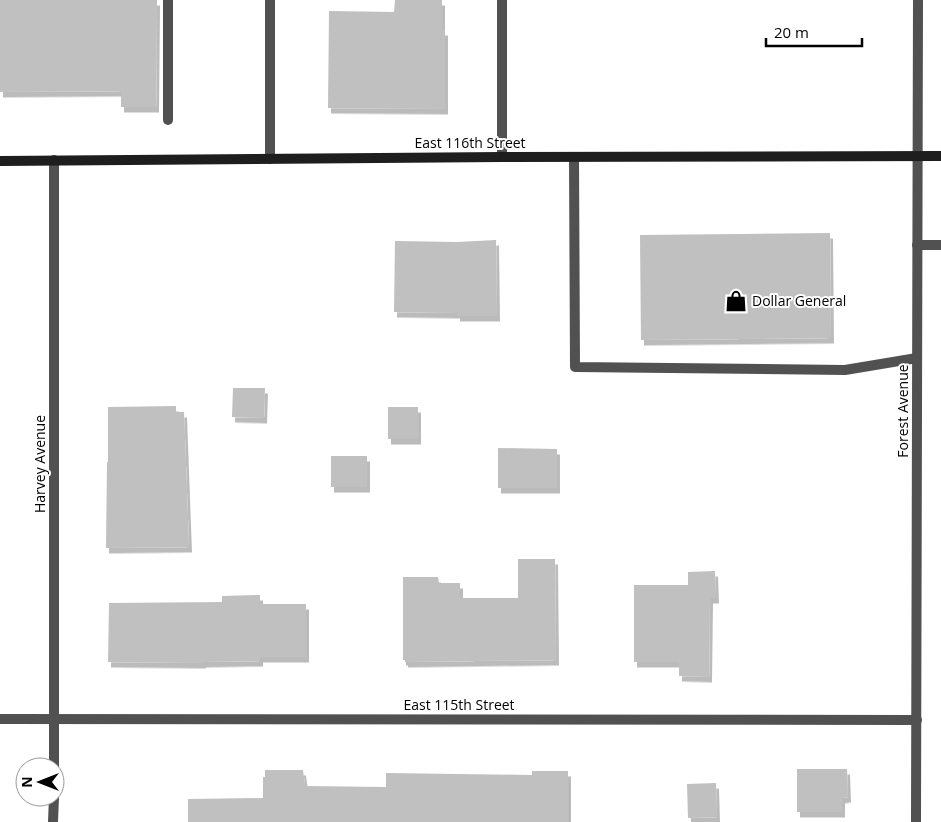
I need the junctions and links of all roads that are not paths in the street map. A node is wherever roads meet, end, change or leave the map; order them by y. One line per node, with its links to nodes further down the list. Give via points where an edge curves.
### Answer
1 (168, 0): 5 (street)
2 (270, 0): 10 (street)
3 (502, 0): 8 (street)
4 (918, 0): 6 (street, Forest Avenue)
5 (168, 120)
6 (917, 156): 7 (main road, East 116th Street); 9 (main road, East 116th Street); 13 (street, Forest Avenue)
7 (941, 156)
8 (502, 157): 9 (main road, East 116th Street); 10 (main road, East 116th Street)
9 (574, 157): 15 (street, via 575,367 845,370)
10 (270, 159): 11 (main road, East 116th Street)
11 (54, 160): 12 (main road, East 116th Street); 17 (street, Harvey Avenue)
12 (0, 161)
13 (917, 245): 14 (street); 15 (street, Forest Avenue)
14 (941, 245)
15 (917, 358): 18 (street, Forest Avenue)
16 (0, 719): 17 (street, East 115th Street)
17 (54, 719): 18 (street, East 115th Street); 19 (street, Harvey Avenue)
18 (917, 720): 22 (street, Forest Avenue)
19 (54, 757)
20 (54, 807): 21 (street)
21 (54, 822)
22 (916, 822)

